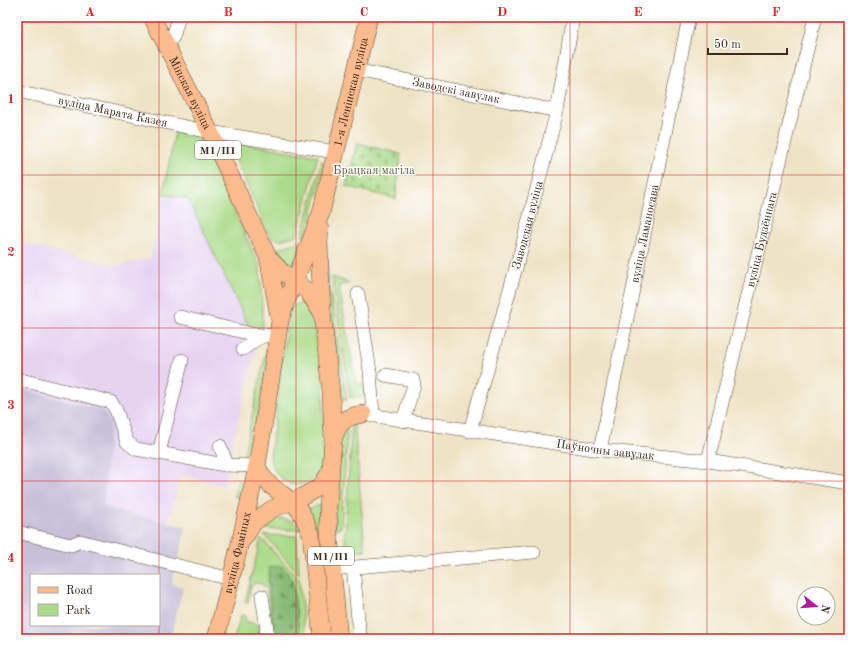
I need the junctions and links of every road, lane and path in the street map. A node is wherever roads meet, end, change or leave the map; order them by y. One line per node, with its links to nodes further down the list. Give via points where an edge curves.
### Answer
1 (152, 17): 7 (main road, Мінская вуліца / М1/П1)
2 (179, 17): 7 (street, via 173,37)
3 (369, 17): 8 (main road, 1-я Ленінская вуліца)
4 (573, 17): 10 (street, Заводская вуліца)
5 (689, 17): 30 (street, вуліца Ламаносава)
6 (815, 17): 32 (street, вуліца Будзённага)
7 (166, 45): 11 (main road, Мінская вуліца / М1/П1)
8 (356, 70): 10 (street, Заводскі завулак); 12 (main road, 1-я Ленінская вуліца)
9 (17, 91): 11 (street, вуліца Марата Казея)
10 (557, 111): 27 (street, Заводская вуліца)
11 (210, 132): 12 (street, вуліца Марата Казея); 14 (main road, Мінская вуліца / М1/П1)
12 (335, 152): 13 (main road, 1-я Ленінская вуліца)
13 (321, 213): 15 (main road); 17 (main road)
14 (268, 257): 15 (main road, М1/П1, via 282,272); 19 (main road, М1/П1)
15 (295, 280): 17 (main road, М1/П1); 19 (main road)
16 (358, 294): 25 (street, via 370,371)
17 (319, 306): 19 (main road, via 303,296 296,297); 24 (main road, М1/П1)
18 (180, 317): 19 (street, via 252,334)
19 (277, 325): 20 (street); 34 (main road, М1/П1)
20 (243, 349)
21 (182, 360): 31 (street)
22 (385, 375): 26 (street, via 413,380 414,386)
23 (17, 379): 31 (street, via 111,402 127,442 136,449)
24 (331, 392): 25 (main road, via 341,405); 28 (main road, М1/П1)
25 (368, 415): 26 (street, Паўночны завулак); 28 (main road, via 355,415 342,421 337,426)
26 (403, 421): 27 (street, Паўночны завулак)
27 (470, 431): 30 (street, Паўночны завулак)
28 (332, 440): 35 (main road, М1/П1)
29 (220, 446): 33 (street)
30 (600, 450): 32 (street, Паўночны завулак)
31 (159, 453): 33 (street)
32 (708, 461): 36 (street, Паўночны завулак)
33 (225, 465): 34 (street)
34 (258, 466): 37 (main road, М1/П1, via 260,474 271,487); 39 (main road, вуліца Фаміных)
35 (330, 472): 37 (main road, via 321,486); 42 (main road, М1/П1, via 328,508)
36 (849, 483)
37 (290, 501): 39 (main road, via 254,522); 47 (main road, М1/П1, via 300,511 311,534)
38 (17, 532): 43 (street, via 71,545 80,541)
39 (240, 543): 43 (main road, вуліца Фаміных)
40 (534, 552): 41 (street)
41 (353, 567): 42 (street); 49 (street)
42 (332, 569): 48 (main road, М1/П1)
43 (231, 579): 45 (main road, вуліца Фаміных)
44 (262, 596): 46 (street, via 267,628)
45 (216, 639)
46 (265, 639)
47 (322, 639)
48 (339, 639)
49 (360, 639)

